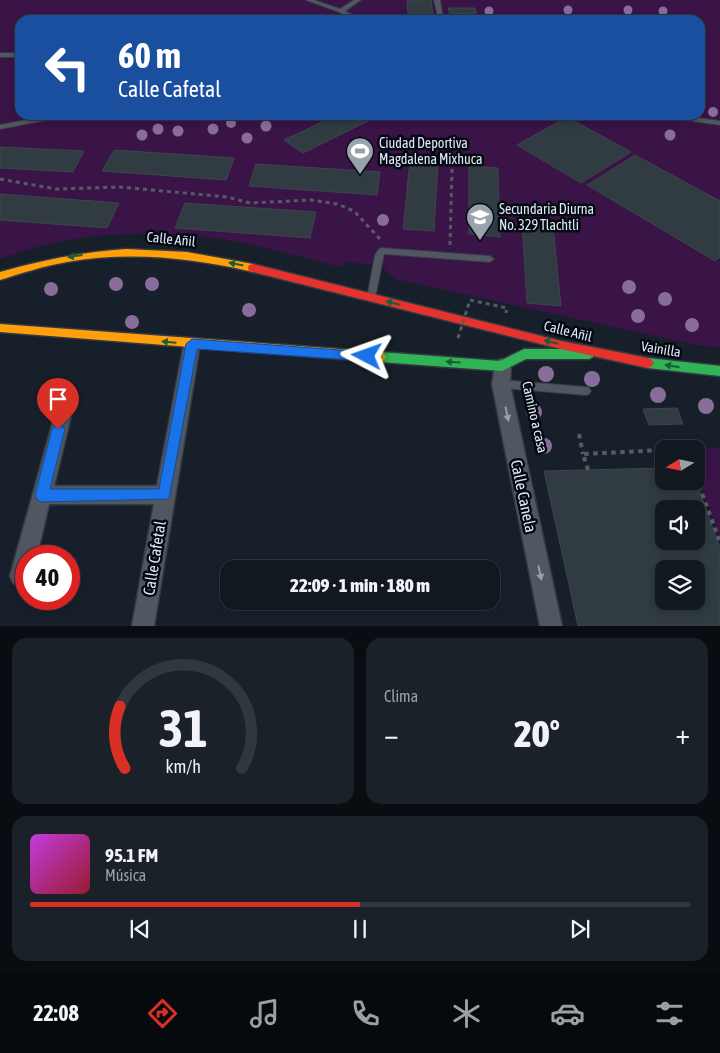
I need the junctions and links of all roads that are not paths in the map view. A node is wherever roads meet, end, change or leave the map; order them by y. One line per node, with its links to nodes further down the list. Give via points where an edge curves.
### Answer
1 (309, 0): 4 (lane)
2 (358, 0): 4 (lane)
3 (437, 0): 6 (lane)
4 (341, 11): 5 (lane)
5 (349, 15)
6 (441, 15)
7 (0, 55): 8 (lane)
8 (15, 55)
9 (36, 120): 12 (lane)
10 (699, 120): 11 (lane)
11 (720, 123)
12 (0, 127)
13 (490, 258): 15 (lane, via 382,251)
14 (0, 276): 15 (main road, Calle Añil, one-way to 14, via 246,266 174,252 142,250 72,256 33,264)
15 (372, 298): 18 (main road, Calle Añil, one-way to 15)
16 (0, 328): 17 (main road, one-way to 16)
17 (192, 344): 20 (main road, one-way to 17); 24 (street, Calle Cafetal)
18 (598, 354): 19 (main road, Vainilla, one-way to 18); 20 (main road, Calle Añil, via 524,354)
19 (720, 371)
20 (501, 375): 21 (lane); 27 (street, Calle Canela, one-way to 27)
21 (586, 391)
22 (63, 412): 23 (street)
23 (42, 495): 24 (street); 25 (street)
24 (164, 495): 26 (street, Calle Cafetal)
25 (29, 545)
26 (143, 626)
27 (551, 626)

